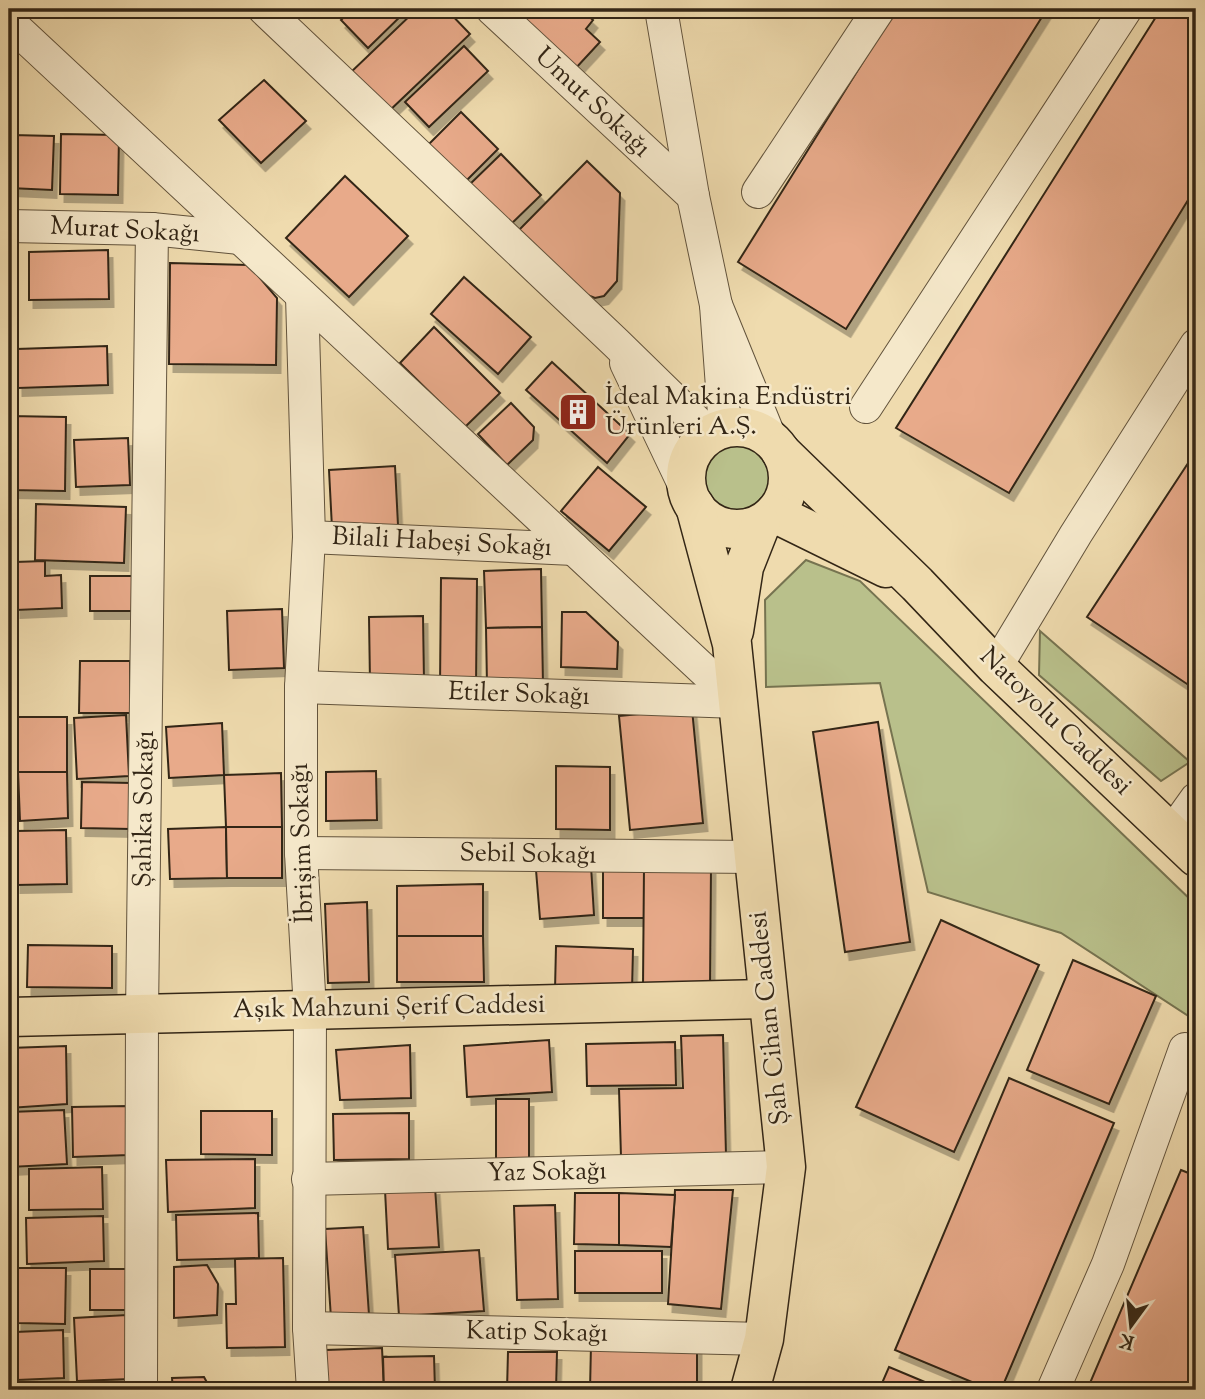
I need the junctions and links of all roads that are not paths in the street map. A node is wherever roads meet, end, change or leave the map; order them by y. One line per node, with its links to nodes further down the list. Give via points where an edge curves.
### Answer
1 (264, 9): 14 (street)
2 (492, 9): 8 (street, Umut Sokağı)
3 (661, 9): 8 (street)
4 (879, 9): 7 (street)
5 (1126, 9): 16 (street)
6 (9, 22): 11 (street)
7 (758, 192)
8 (693, 196): 13 (street)
9 (9, 226): 10 (street, Murat Sokağı)
10 (152, 229): 11 (street, Murat Sokağı); 34 (street, Şahika Sokağı)
11 (240, 238): 12 (street)
12 (302, 296): 21 (street, İbrişim Sokağı); 22 (street)
13 (716, 305): 17 (street); 18 (street)
14 (616, 343): 17 (street); 19 (street)
15 (1196, 345): 25 (street)
16 (866, 407)
17 (717, 432): 18 (main road, via 741,427 757,431); 19 (main road, via 697,446 689,460 686,477)
18 (776, 446): 20 (main road, via 787,467 788,484 783,500); 23 (main road, Natoyolu Caddesi)
19 (691, 500): 20 (main road, via 704,518 732,529 747,529); 24 (main road)
20 (768, 519): 23 (main road); 24 (main road, via 744,567)
21 (309, 537): 22 (street, Bilali Habeşi Sokağı); 26 (street, İbrişim Sokağı)
22 (574, 549): 27 (street)
23 (917, 584): 25 (main road, Natoyolu Caddesi)
24 (732, 643): 27 (main road, Şah Cihan Caddesi)
25 (996, 667): 29 (main road, Natoyolu Caddesi)
26 (301, 687): 27 (street, Etiler Sokağı); 30 (street, İbrişim Sokağı)
27 (738, 702): 31 (main road, Şah Cihan Caddesi)
28 (1196, 799): 29 (street)
29 (1184, 845)
30 (301, 853): 31 (street, Sebil Sokağı); 33 (street, İbrişim Sokağı)
31 (754, 857): 32 (main road, Şah Cihan Caddesi)
32 (768, 999): 33 (main road, Aşık Mahzuni Şerif Caddesi); 37 (main road, Şah Cihan Caddesi)
33 (310, 1010): 34 (main road, Aşık Mahzuni Şerif Caddesi); 38 (street, İbrişim Sokağı)
34 (142, 1014): 35 (main road, Aşık Mahzuni Şerif Caddesi); 41 (street, Şahika Sokağı)
35 (9, 1017)
36 (1196, 1060): 44 (street, via 1185,1049 1108,1264)
37 (786, 1167): 38 (street, Yaz Sokağı); 40 (main road, Şah Cihan Caddesi)
38 (308, 1179): 39 (street, İbrişim Sokağı)
39 (309, 1328): 40 (street, Katip Sokağı); 42 (street, İbrişim Sokağı)
40 (764, 1339): 43 (main road, Şah Cihan Caddesi)
41 (141, 1390)
42 (313, 1390)
43 (750, 1390)
44 (1053, 1390)

